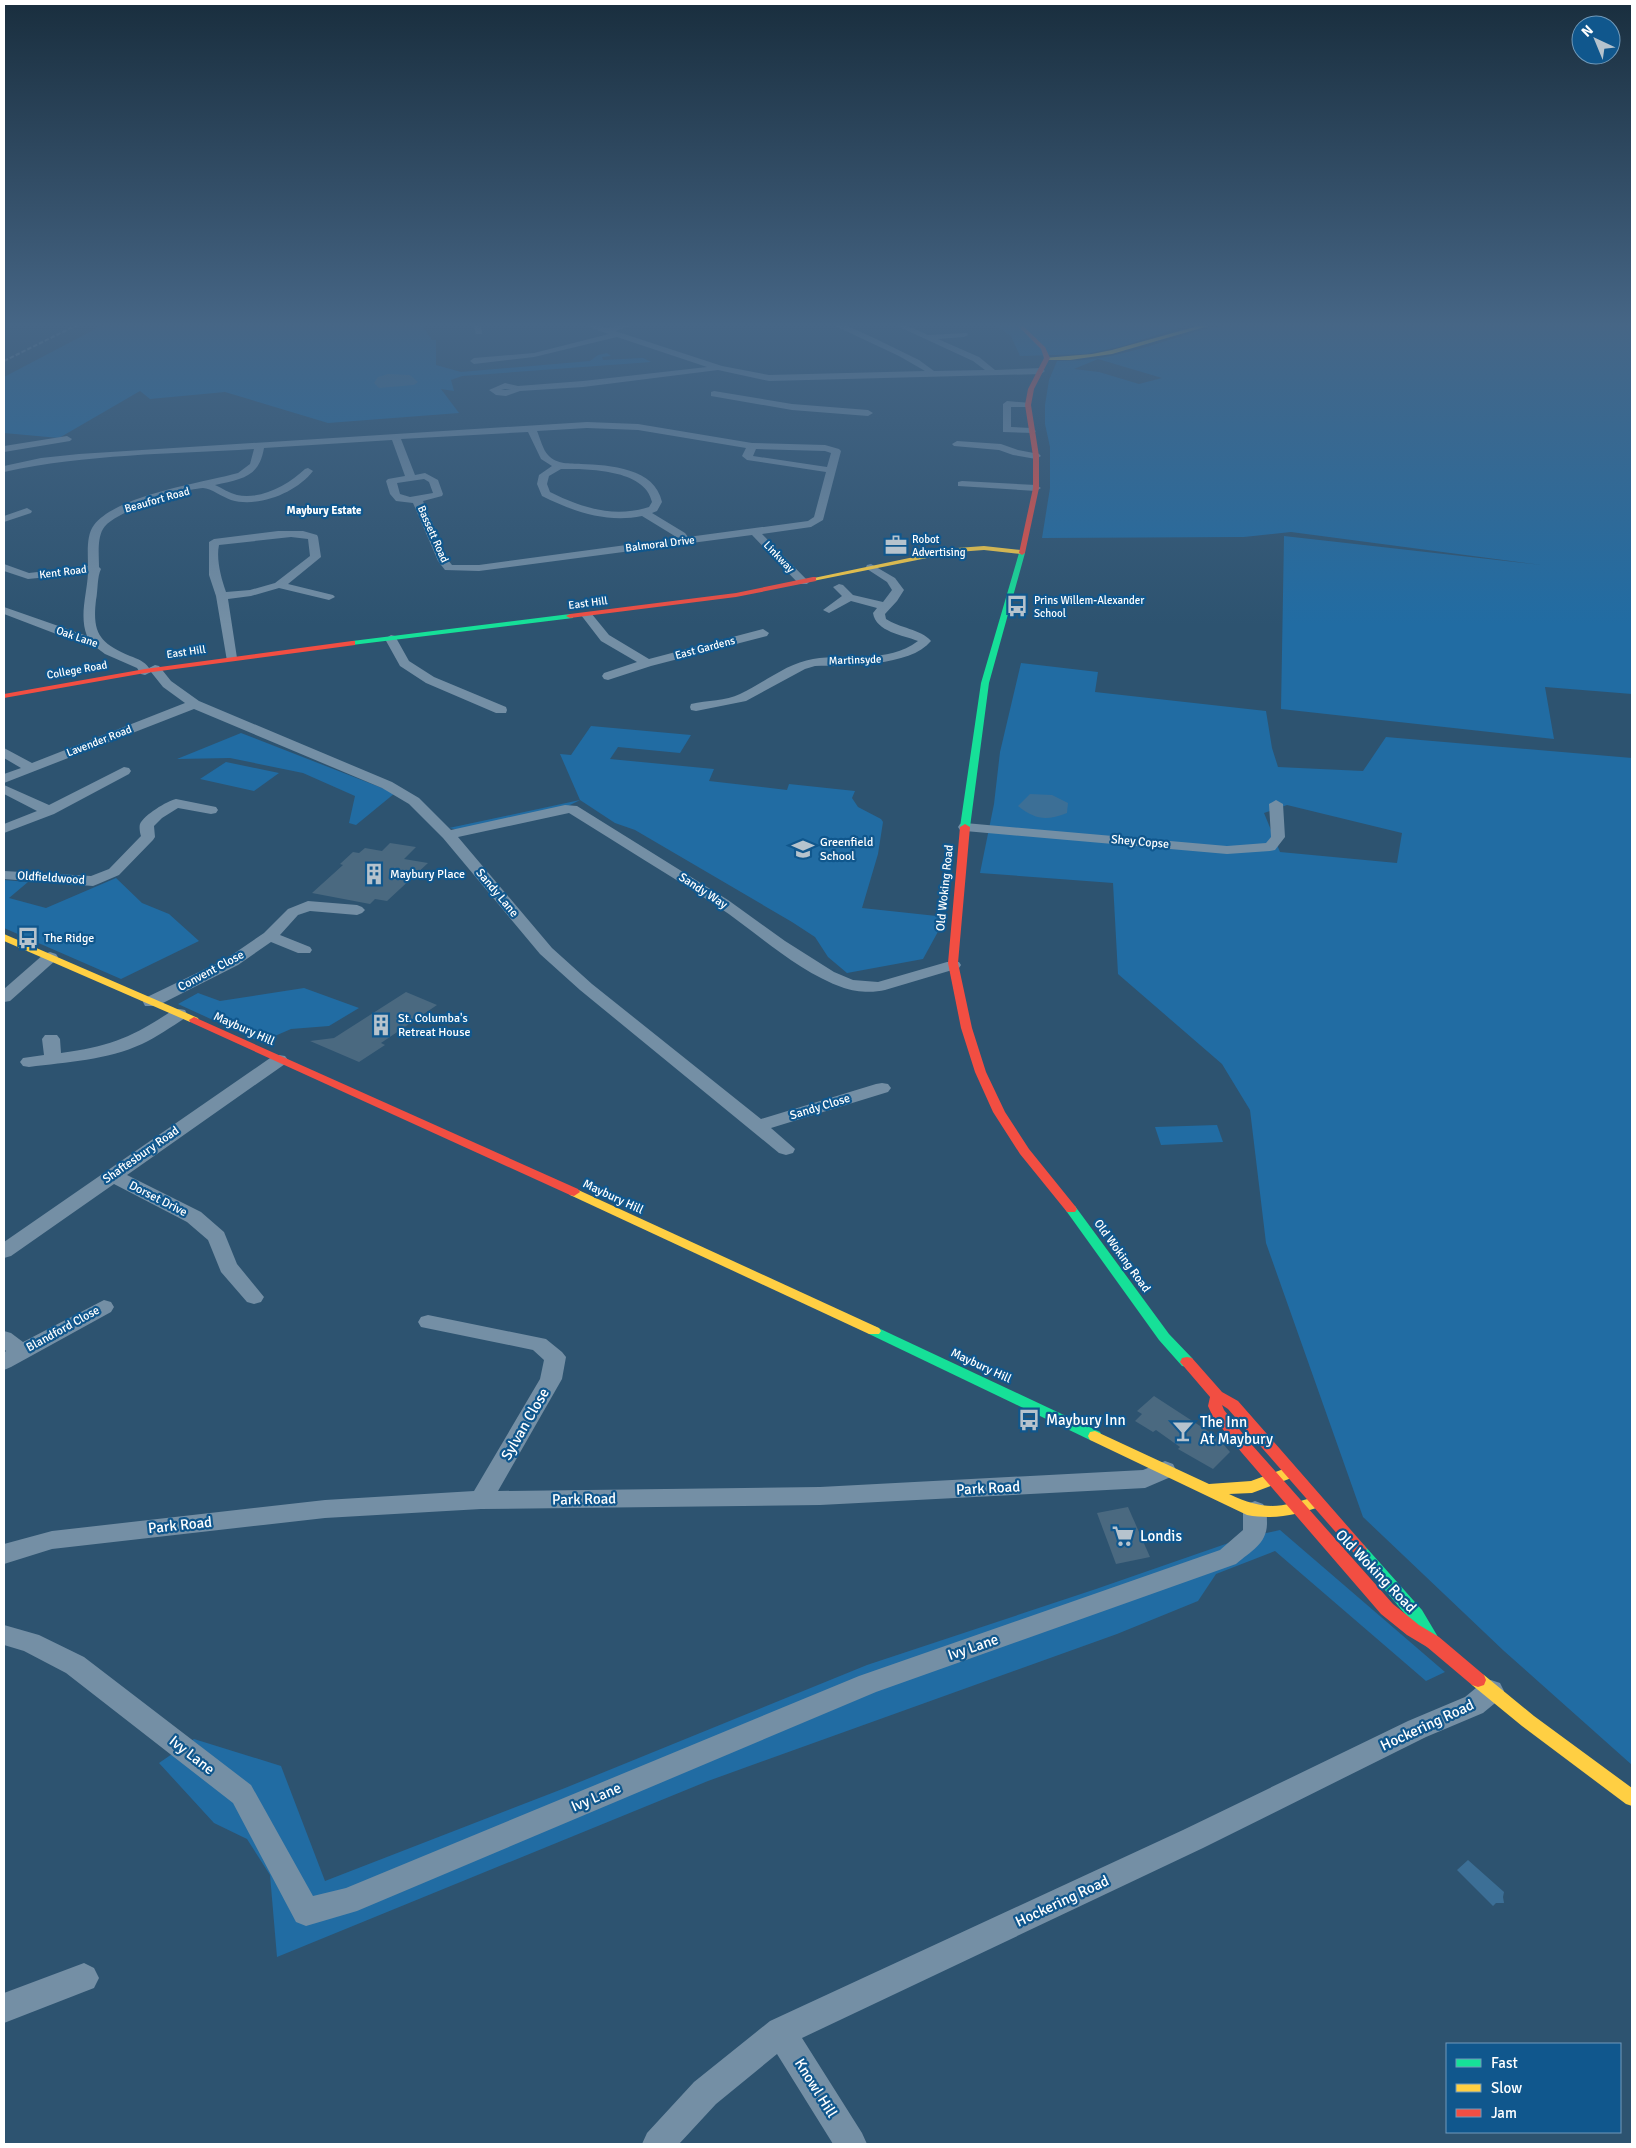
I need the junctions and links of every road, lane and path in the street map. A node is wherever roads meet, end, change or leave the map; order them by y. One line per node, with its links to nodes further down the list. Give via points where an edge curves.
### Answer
1 (1006, 424): 4 (street, via 1006,430)
2 (1030, 424): 4 (main road, Old Woking Road)
3 (530, 428): 5 (street, Balmoral Drive); 7 (street, Balmoral Drive, via 638,427); 12 (street, via 544,457)
4 (1031, 430): 10 (main road, Old Woking Road)
5 (396, 438): 8 (street, Balmoral Drive); 17 (street)
6 (67, 439): 9 (street)
7 (749, 445): 14 (street, via 751,449 747,454 750,458); 14 (street, Balmoral Drive, via 833,449 836,451)
8 (259, 446): 13 (street, Balmoral Drive, via 64,458); 19 (street, Beaufort Road, via 256,466 252,470)
9 (4, 448)
10 (1036, 456): 11 (street, via 1014,457 1001,447 956,441); 20 (main road, Old Woking Road)
11 (951, 457)
12 (559, 466): 24 (street, via 601,468 625,473 644,482 654,490 657,502); 24 (street, via 544,475 542,484 546,494 583,510 613,515)
13 (4, 469)
14 (831, 470): 26 (street, Balmoral Drive, via 817,521)
15 (308, 471): 19 (street, via 299,481 254,499 235,498)
16 (961, 473): 18 (street)
17 (412, 478): 22 (street, Bassett Road, via 430,477 438,494); 22 (street, Bassett Road, via 391,481 400,499)
18 (962, 484): 20 (street); 21 (street)
19 (207, 485): 31 (street, Beaufort Road, via 129,506 104,520 96,536)
20 (1036, 488): 28 (main road, Old Woking Road)
21 (959, 495)
22 (417, 499): 32 (street, Bassett Road)
23 (27, 511): 25 (street)
24 (645, 513): 27 (street)
25 (4, 519)
26 (755, 532): 27 (street, Balmoral Drive); 33 (street, Linkway)
27 (686, 541): 32 (street, Balmoral Drive, via 479,568)
28 (1021, 552): 30 (main road, East Hill, via 984,548 957,550); 62 (main road, Old Woking Road, via 985,683)
29 (4, 567): 31 (street, Kent Road, via 28,576)
30 (871, 567): 33 (main road, East Hill); 39 (street, via 891,580 898,590)
31 (94, 568): 45 (street, Beaufort Road, via 88,626)
32 (449, 568)
33 (802, 582): 42 (main road, East Hill, via 736,595)
34 (279, 585): 36 (street, via 251,593); 36 (street, via 316,557 313,537 290,533 213,544 215,574); 37 (street)
35 (839, 587): 38 (street)
36 (222, 596): 46 (street)
37 (329, 597)
38 (849, 597): 39 (street); 41 (street)
39 (883, 606): 52 (street, Martinsyde, via 878,613 883,624 925,641 906,652 880,660 814,662 742,698)
40 (4, 610): 45 (street, Oak Lane)
41 (829, 610)
42 (587, 615): 44 (main road, East Hill); 47 (street, via 605,638)
43 (763, 633): 47 (street, East Gardens)
44 (392, 639): 46 (main road, East Hill); 53 (street, via 404,663 430,680)
45 (97, 642): 48 (street, Oak Lane)
46 (231, 658): 48 (main road, East Hill)
47 (647, 663): 49 (street, East Gardens)
48 (150, 670): 50 (main road, College Road); 51 (street, Sandy Lane)
49 (608, 676)
50 (4, 696)
51 (194, 704): 55 (street, Lavender Road); 64 (street, Sandy Lane, via 387,785 414,801)
52 (696, 707)
53 (502, 710)
54 (4, 752): 55 (street)
55 (30, 768): 57 (street, Lavender Road)
56 (124, 771): 61 (street)
57 (4, 778)
58 (4, 789): 61 (street)
59 (1276, 804): 62 (street, Shey Copse, via 1278,837 1270,847 1227,850)
60 (211, 810): 65 (street, Oldfieldwood, via 176,803 147,825 148,837 114,872 93,881)
61 (49, 811): 63 (street)
62 (965, 827): 71 (main road, Old Woking Road)
63 (4, 829)
64 (448, 835): 71 (street, Sandy Way, via 572,809 723,904 779,944 850,986 879,987); 80 (street, Sandy Lane, via 546,951)
65 (4, 875)
66 (357, 910): 67 (street, Convent Close, via 308,906 294,912)
67 (270, 936): 69 (street); 73 (street, Convent Close, via 232,962)
68 (4, 937): 70 (main road, Maybury Hill)
69 (304, 950)
70 (50, 957): 72 (street); 73 (main road, Maybury Hill)
71 (953, 965): 89 (main road, Old Woking Road, via 976,1064 1010,1131 1164,1337)
72 (4, 996)
73 (151, 1002): 74 (main road, Maybury Hill)
74 (179, 1014): 76 (street, via 136,1040); 77 (main road, Maybury Hill)
75 (51, 1039): 76 (street)
76 (53, 1059): 78 (street)
77 (279, 1060): 82 (street, Shaftesbury Road); 90 (main road, Maybury Hill, via 503,1159 1014,1396)
78 (29, 1062)
79 (882, 1088): 80 (street, Sandy Close)
80 (758, 1126): 81 (street, Sandy Lane)
81 (786, 1149)
82 (112, 1175): 83 (street, Shaftesbury Road); 84 (street, Dorset Drive, via 194,1217 217,1237 228,1267)
83 (4, 1251)
84 (254, 1297)
85 (105, 1307): 88 (street, Blandford Close)
86 (428, 1322): 94 (street, Sylvan Close, via 539,1344 555,1357 551,1379)
87 (4, 1338): 88 (street, Blandford Close)
88 (13, 1357)
89 (1217, 1396): 91 (main road, Old Woking Road, via 1233,1405); 92 (main road, Old Woking Road, via 1215,1406 1218,1413)
90 (1165, 1470): 93 (main road, Maybury Hill); 94 (street, Park Road, via 1145,1479 820,1496)
91 (1291, 1472): 92 (main road, Maybury Hill); 95 (main road, Old Woking Road)
92 (1274, 1480): 93 (main road, Maybury Hill, via 1244,1490); 96 (main road, Old Woking Road)
93 (1207, 1489): 97 (main road, Maybury Hill, via 1224,1500)
94 (481, 1500): 98 (street, Park Road, via 325,1509 129,1530 52,1540)
95 (1317, 1502): 96 (main road, Maybury Hill); 100 (main road, Old Woking Road, via 1416,1615)
96 (1300, 1509): 97 (main road, Maybury Hill, via 1282,1512); 100 (main road, Old Woking Road, via 1387,1609)
97 (1255, 1510): 99 (street, Ivy Lane, via 1256,1534 1228,1557 868,1684 347,1901 306,1912 242,1794 75,1665 30,1642)
98 (4, 1554)
99 (4, 1635)
100 (1434, 1642): 101 (main road, Old Woking Road)
101 (1490, 1691): 102 (main road, Old Woking Road); 105 (street, Hockering Road, via 1474,1705 1417,1729 1193,1839)
102 (1632, 1798)
103 (84, 1978): 104 (street)
104 (4, 2008)
105 (782, 2032): 106 (street, Hockering Road, via 705,2093); 107 (street, Knowl Hill)
106 (658, 2144)
107 (852, 2144)

